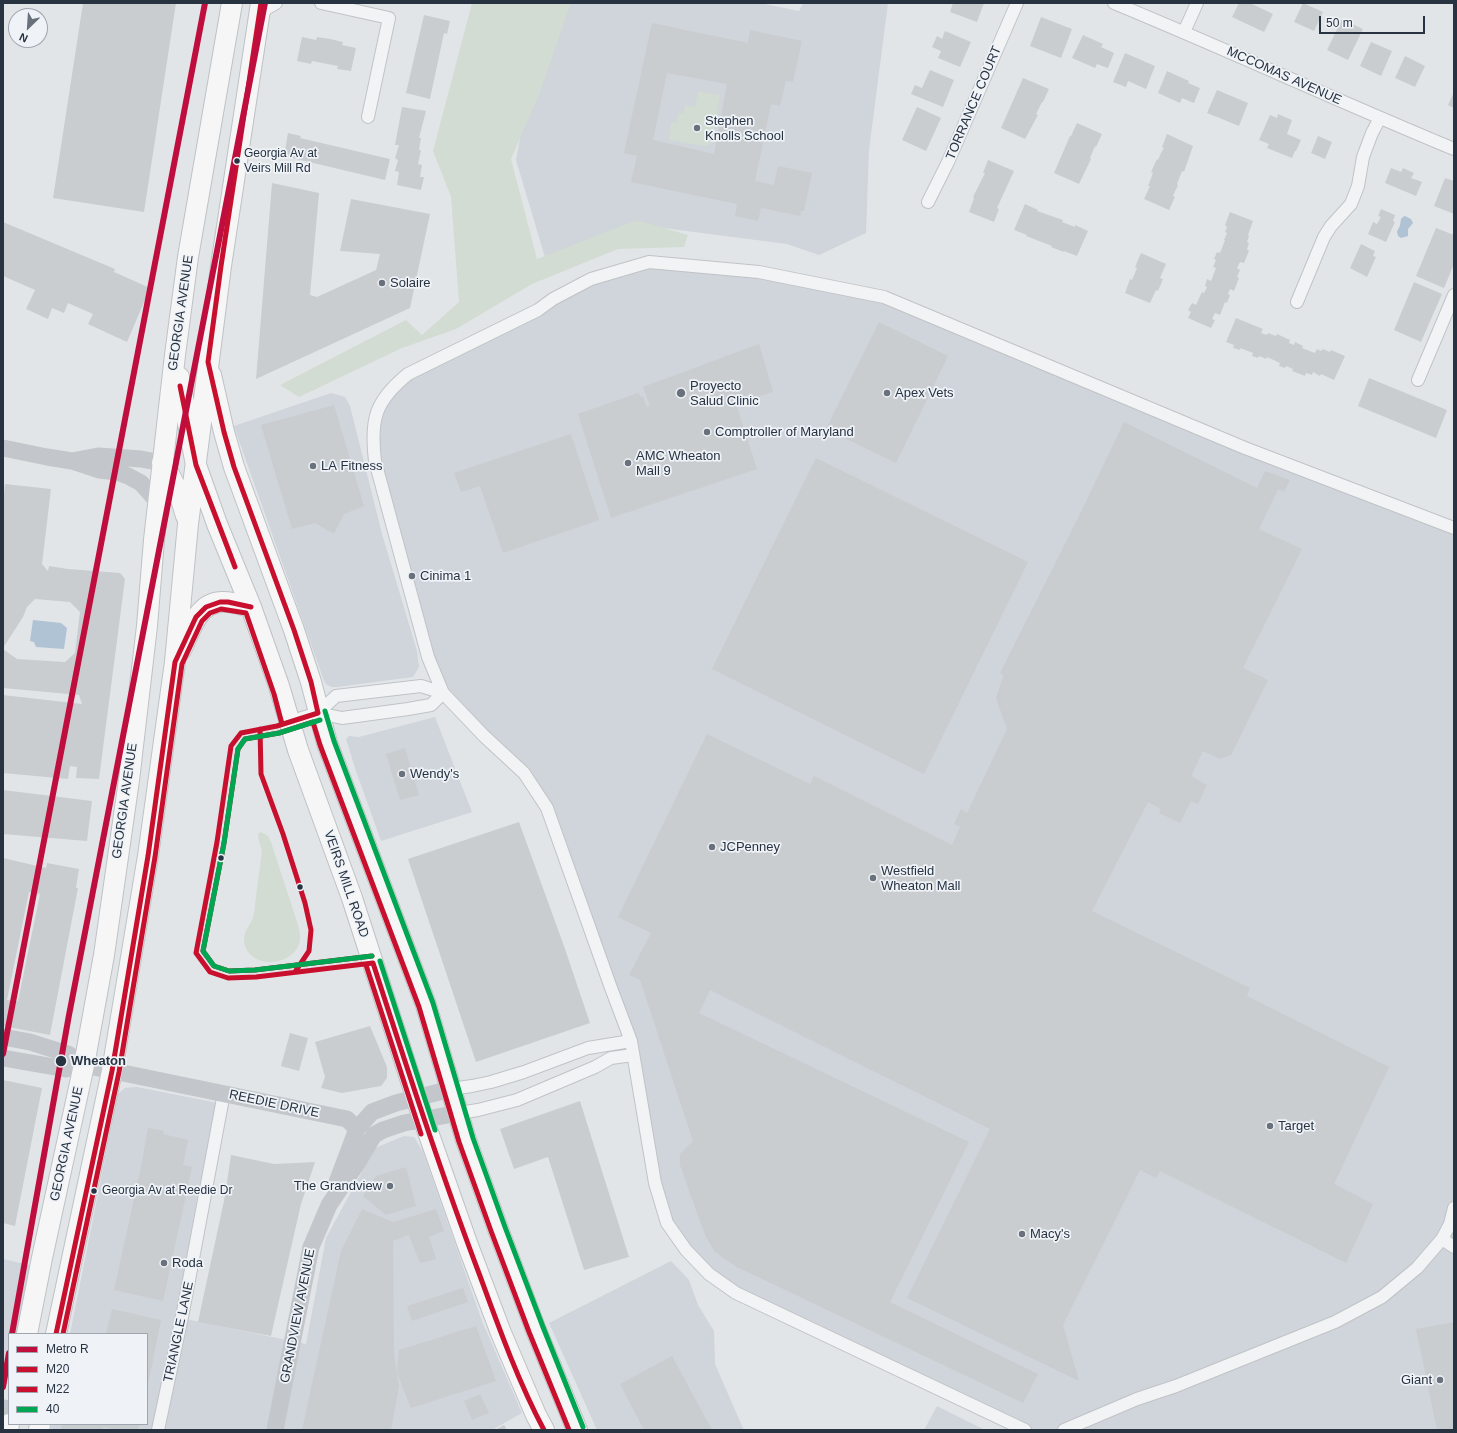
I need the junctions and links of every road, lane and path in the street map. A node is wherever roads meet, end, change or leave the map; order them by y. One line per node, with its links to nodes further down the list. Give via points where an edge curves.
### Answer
1 (232, 3): 15 (main road, GEORGIA AVENUE, via 188,257)
2 (276, 3): 7 (street)
3 (322, 3): 9 (street, via 389,18)
4 (1017, 3): 12 (street, TORRANCE COURT)
5 (1114, 3): 8 (street, MCCOMAS AVENUE)
6 (1197, 3): 8 (street)
7 (260, 8): 16 (main road)
8 (1184, 32): 10 (street, MCCOMAS AVENUE)
9 (368, 117)
10 (1380, 118): 11 (street, MCCOMAS AVENUE); 14 (street, via 1363,157 1358,186 1351,204 1324,237)
11 (1454, 149)
12 (928, 202)
13 (1454, 295): 17 (street)
14 (1297, 302)
15 (175, 355): 20 (main road, GEORGIA AVENUE); 21 (main road, VEIRS MILL ROAD)
16 (208, 362): 21 (main road); 28 (main road, via 234,467 294,630)
17 (1418, 380)
18 (3, 448): 19 (street)
19 (72, 461): 20 (street, via 98,456); 22 (street, via 128,476 141,483)
20 (162, 463): 22 (main road, GEORGIA AVENUE); 23 (main road, via 172,476)
21 (196, 465): 23 (main road); 25 (main road, VEIRS MILL ROAD)
22 (158, 503): 34 (main road, GEORGIA AVENUE, via 129,780 104,955)
23 (188, 524): 26 (main road)
24 (1454, 528): 27 (street, via 1245,448 884,297 759,272 649,262 591,279 538,310 429,362 393,386 379,406 374,420 372,440 375,461 428,657)
25 (251, 608): 26 (main road, via 228,602 206,607 196,618); 29 (main road, VEIRS MILL ROAD)
26 (175, 662): 35 (main road, via 148,856)
27 (442, 693): 28 (street, via 430,704 408,709 342,718); 28 (street, via 421,686 336,696); 31 (street, via 524,773 547,808)
28 (318, 713): 29 (street); 36 (main road, via 426,1005)
29 (289, 722): 38 (main road, VEIRS MILL ROAD, via 352,898)
30 (3, 1037): 34 (street, REEDIE DRIVE, via 68,1054)
31 (631, 1041): 32 (street); 36 (street, via 588,1048 492,1082)
32 (633, 1055): 39 (street, via 611,1058 517,1100); 53 (street, via 655,1183 667,1223 686,1250 709,1274 736,1293)
33 (3, 1058): 34 (street, REEDIE DRIVE, via 66,1069)
34 (84, 1065): 35 (street, REEDIE DRIVE); 47 (main road, GEORGIA AVENUE)
35 (112, 1071): 37 (street, REEDIE DRIVE); 48 (main road)
36 (451, 1089): 38 (street); 39 (main road)
37 (224, 1093): 41 (street, REEDIE DRIVE, via 347,1119); 49 (street, TRIANGLE LANE)
38 (416, 1097): 40 (main road, VEIRS MILL ROAD); 41 (street, via 372,1112)
39 (459, 1113): 40 (street, GRANDVIEW AVENUE); 52 (main road, via 466,1140 501,1236)
40 (424, 1119): 42 (street, GRANDVIEW AVENUE, via 383,1130 374,1135); 51 (main road, VEIRS MILL ROAD, via 496,1320)
41 (357, 1129): 42 (street, GRANDVIEW AVENUE)
42 (329, 1205): 50 (street, GRANDVIEW AVENUE, via 312,1247)
43 (1454, 1208): 44 (street)
44 (1452, 1225): 45 (street)
45 (1442, 1239): 46 (street); 54 (street, via 1417,1268 1382,1297 1335,1322)
46 (1454, 1246)
47 (27, 1333)
48 (56, 1333)
49 (158, 1430)
50 (275, 1430)
51 (544, 1430)
52 (577, 1430)
53 (1025, 1430)
54 (1064, 1430)

